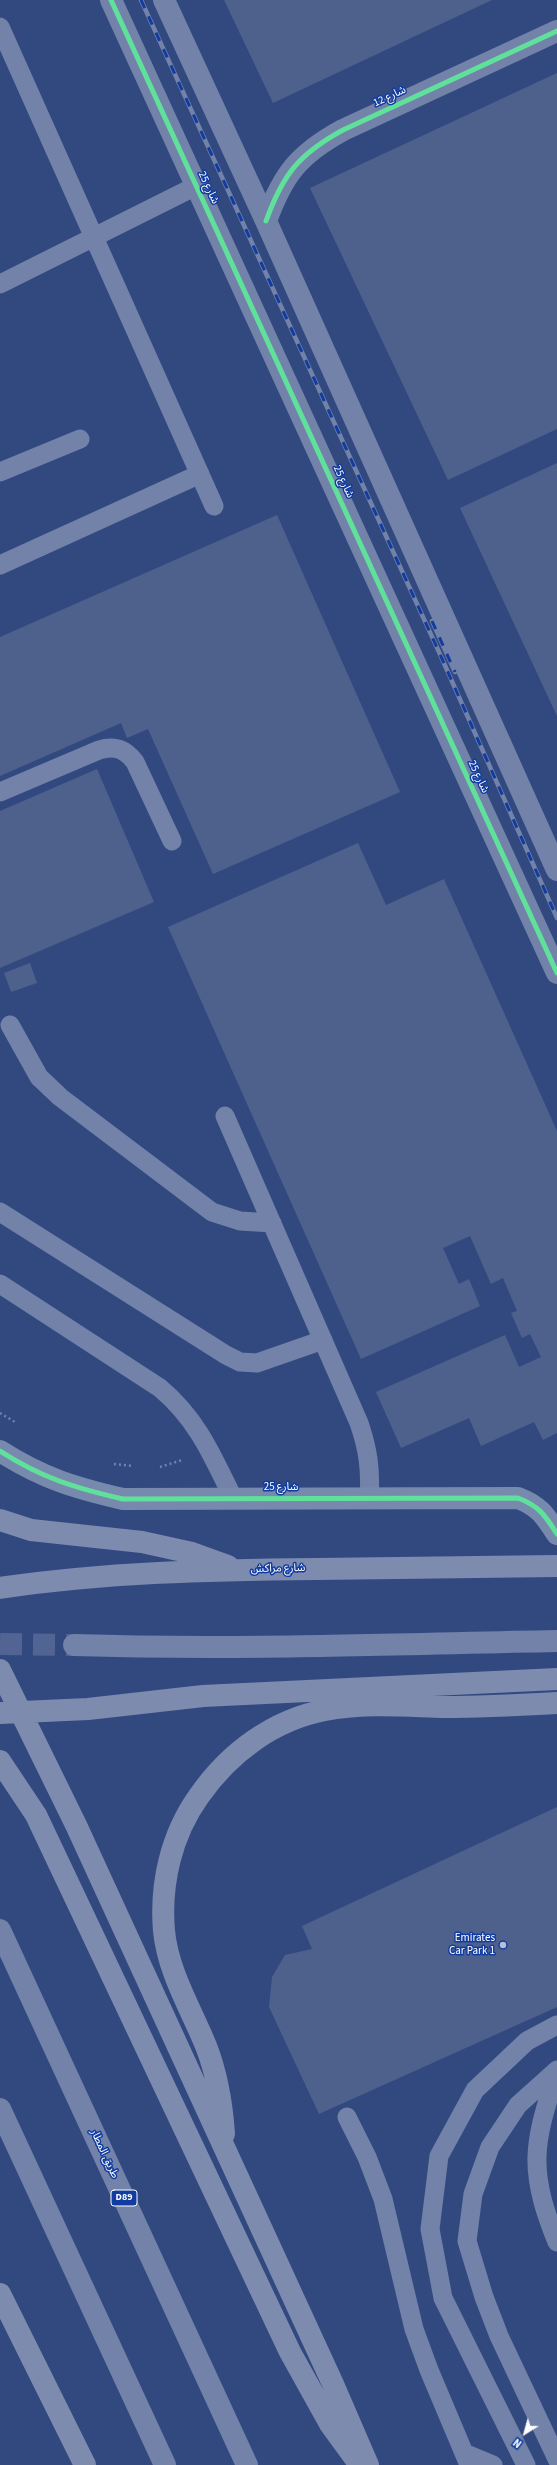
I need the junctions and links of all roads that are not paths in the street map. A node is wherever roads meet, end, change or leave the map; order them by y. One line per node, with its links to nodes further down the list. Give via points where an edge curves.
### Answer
1 (111, 0): 5 (street, شارع 25)
2 (164, 0): 6 (street)
3 (0, 27): 7 (lane)
4 (557, 30): 6 (street, شارع 12, via 316,145 294,167 276,192)
5 (196, 186): 7 (lane); 18 (street, شارع 25)
6 (266, 221): 15 (street)
7 (94, 237): 8 (lane); 11 (lane)
8 (0, 284)
9 (80, 439): 10 (lane)
10 (0, 472)
11 (200, 474): 12 (lane); 13 (lane)
12 (214, 506)
13 (0, 565)
14 (0, 792): 16 (lane, via 99,750 109,747 120,748 129,753 135,762)
15 (547, 829): 17 (street)
16 (172, 841)
17 (557, 870)
18 (557, 973)
19 (10, 1025): 22 (lane, via 39,1077 60,1097 212,1212 240,1221)
20 (225, 1116): 22 (lane)
21 (0, 1212): 24 (lane, via 240,1362 257,1363)
22 (272, 1223): 24 (lane)
23 (0, 1284): 26 (lane, via 160,1388 178,1403 193,1421)
24 (323, 1340): 27 (lane, via 368,1447 371,1472)
25 (0, 1450): 26 (street, شارع 25, via 42,1475 74,1487 123,1499)
26 (233, 1498): 27 (street, شارع 25)
27 (369, 1498): 29 (street, شارع 25, via 518,1498 534,1504 546,1516)
28 (0, 1520): 31 (main road, via 31,1530 142,1542 192,1553)
29 (557, 1534)
30 (557, 1566): 31 (main road, شارع مراكش)
31 (241, 1570): 32 (main road, شارع مراكش, via 137,1574)
32 (0, 1588)
33 (557, 1641): 34 (highway, via 151,1648)
34 (74, 1645)
35 (0, 1670): 40 (main road)
36 (557, 1679): 40 (main road, via 204,1696 88,1709)
37 (557, 1703): 38 (main road)
38 (486, 1707): 39 (main road); 47 (main road, via 359,1706 325,1710 293,1720 263,1734 236,1753 212,1777 192,1805 178,1834 168,1867 164,1932 171,1965 207,2048 223,2115)
39 (557, 1710)
40 (10, 1712): 47 (main road, via 76,1825)
41 (0, 1761): 55 (main road, via 36,1815 290,2352 330,2424)
42 (0, 1930): 54 (highway, طريق المطار / D89)
43 (557, 2026): 58 (lane, via 527,2041 475,2090 439,2156 430,2229 443,2298)
44 (557, 2070): 48 (lane, via 542,2121 537,2157 544,2209); 51 (lane, via 518,2105 490,2147 473,2194 467,2241 499,2336)
45 (0, 2109): 53 (highway)
46 (348, 2117): 50 (lane, via 383,2199 414,2329)
47 (224, 2149): 56 (main road)
48 (557, 2242)
49 (0, 2294): 52 (main road)
50 (466, 2459): 57 (lane)
51 (557, 2459)
52 (85, 2465)
53 (165, 2465)
54 (247, 2465)
55 (360, 2465)
56 (368, 2465)
57 (493, 2465)
58 (526, 2465)

